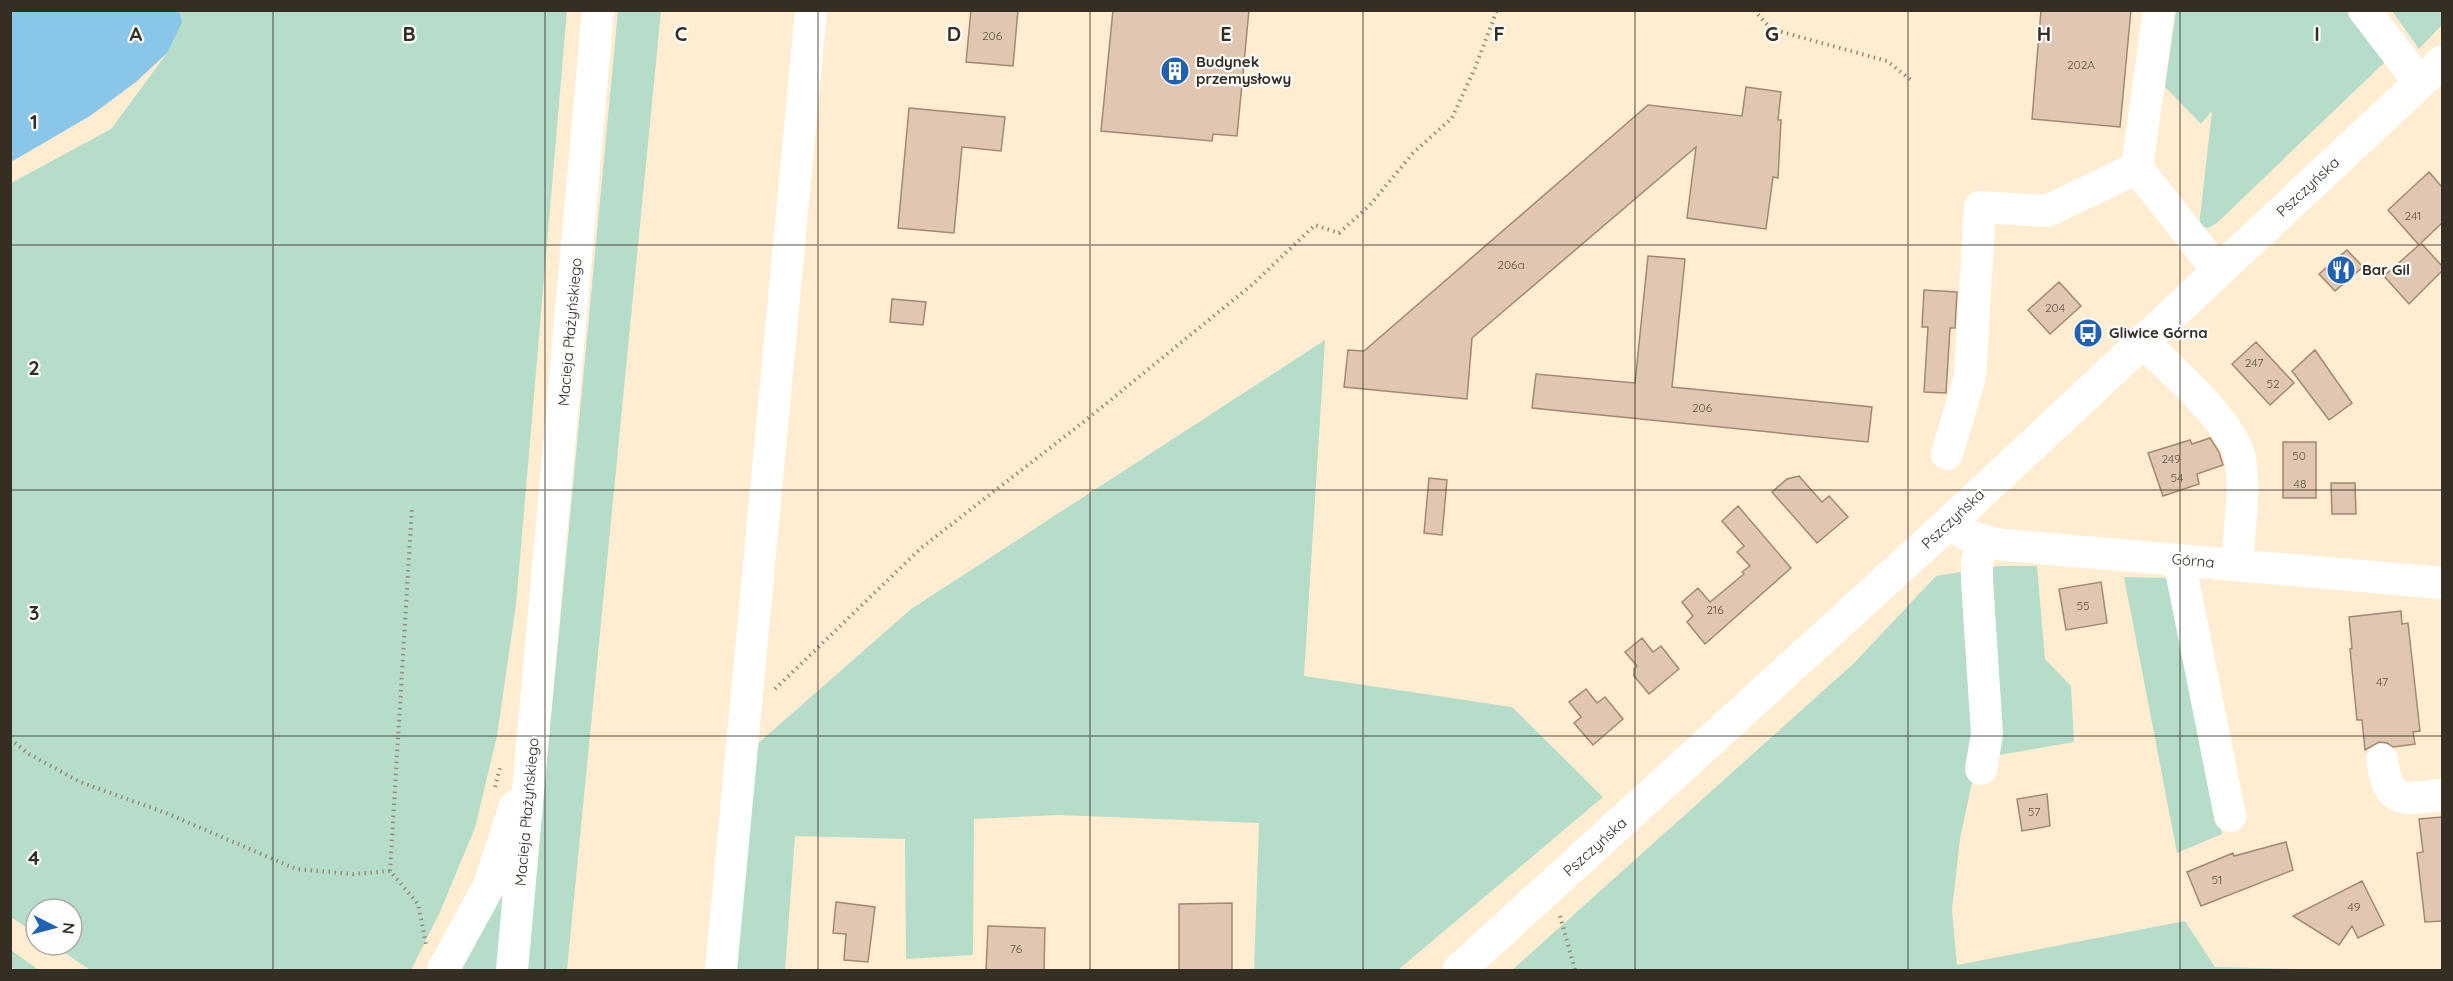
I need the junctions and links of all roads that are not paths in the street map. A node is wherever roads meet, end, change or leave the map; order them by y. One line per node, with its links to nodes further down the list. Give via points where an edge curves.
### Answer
1 (598, 10): 15 (street, Macieja Płażyńskiego)
2 (811, 10): 22 (street)
3 (2159, 10): 6 (street)
4 (2364, 10): 5 (street)
5 (2431, 72): 7 (main road, Pszczyńska)
6 (2137, 168): 7 (street); 9 (street, via 2047,212 1980,207 1970,377)
7 (2218, 271): 8 (main road, Pszczyńska)
8 (2142, 342): 10 (main road, Pszczyńska); 13 (street, via 2222,421 2233,438 2242,475)
9 (1947, 454)
10 (1949, 523): 11 (street, Górna); 23 (main road, Pszczyńska)
11 (1982, 542): 12 (street, Górna); 17 (street, via 1977,581 1988,734)
12 (2179, 560): 13 (street, Górna); 19 (street)
13 (2237, 564): 14 (street, Górna)
14 (2442, 583)
15 (542, 654): 20 (street, Macieja Płażyńskiego, via 518,796 488,888); 21 (street, Macieja Płażyńskiego)
16 (2382, 760): 18 (street, via 2386,783 2393,794 2408,799)
17 (1981, 769)
18 (2442, 795)
19 (2230, 816)
20 (435, 959)
21 (512, 970)
22 (721, 970)
23 (1459, 970)

